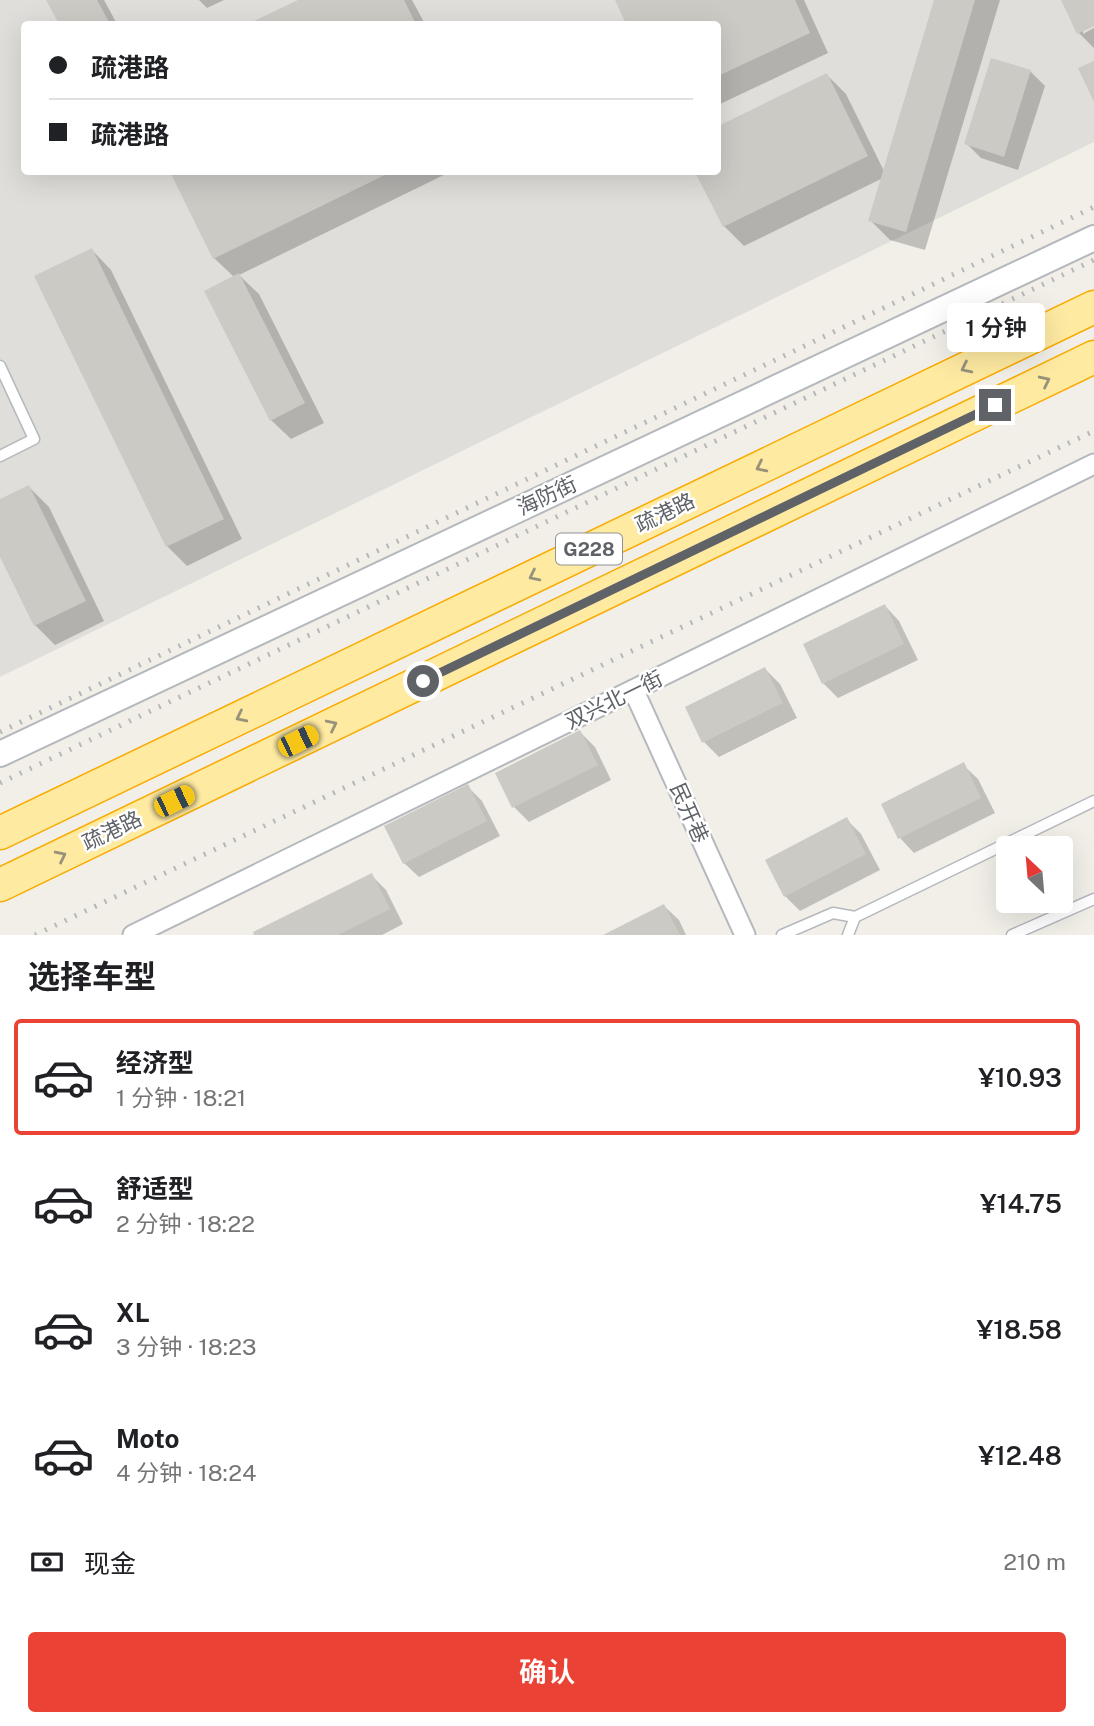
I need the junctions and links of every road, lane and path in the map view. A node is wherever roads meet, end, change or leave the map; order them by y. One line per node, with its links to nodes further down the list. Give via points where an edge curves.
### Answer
1 (1094, 238): 8 (street, 海防街)
2 (1094, 307): 9 (highway, 疏港路 / G228, one-way to 9)
3 (1094, 357): 13 (highway, 疏港路 / G228, one-way to 3)
4 (0, 366): 5 (lane, via 34,439)
5 (0, 456)
6 (1094, 464): 7 (street, 双兴北一街)
7 (634, 691): 16 (street, 双兴北一街); 17 (street, 民开巷)
8 (0, 754)
9 (85, 792): 11 (highway, 疏港路 / G228); 12 (highway, 疏港路)
10 (1094, 801): 15 (lane)
11 (0, 821)
12 (0, 833)
13 (0, 885)
14 (1094, 899): 20 (lane)
15 (855, 917): 18 (lane, via 833,913); 19 (lane)
16 (133, 935)
17 (745, 935)
18 (782, 935)
19 (848, 935)
20 (1012, 935)

